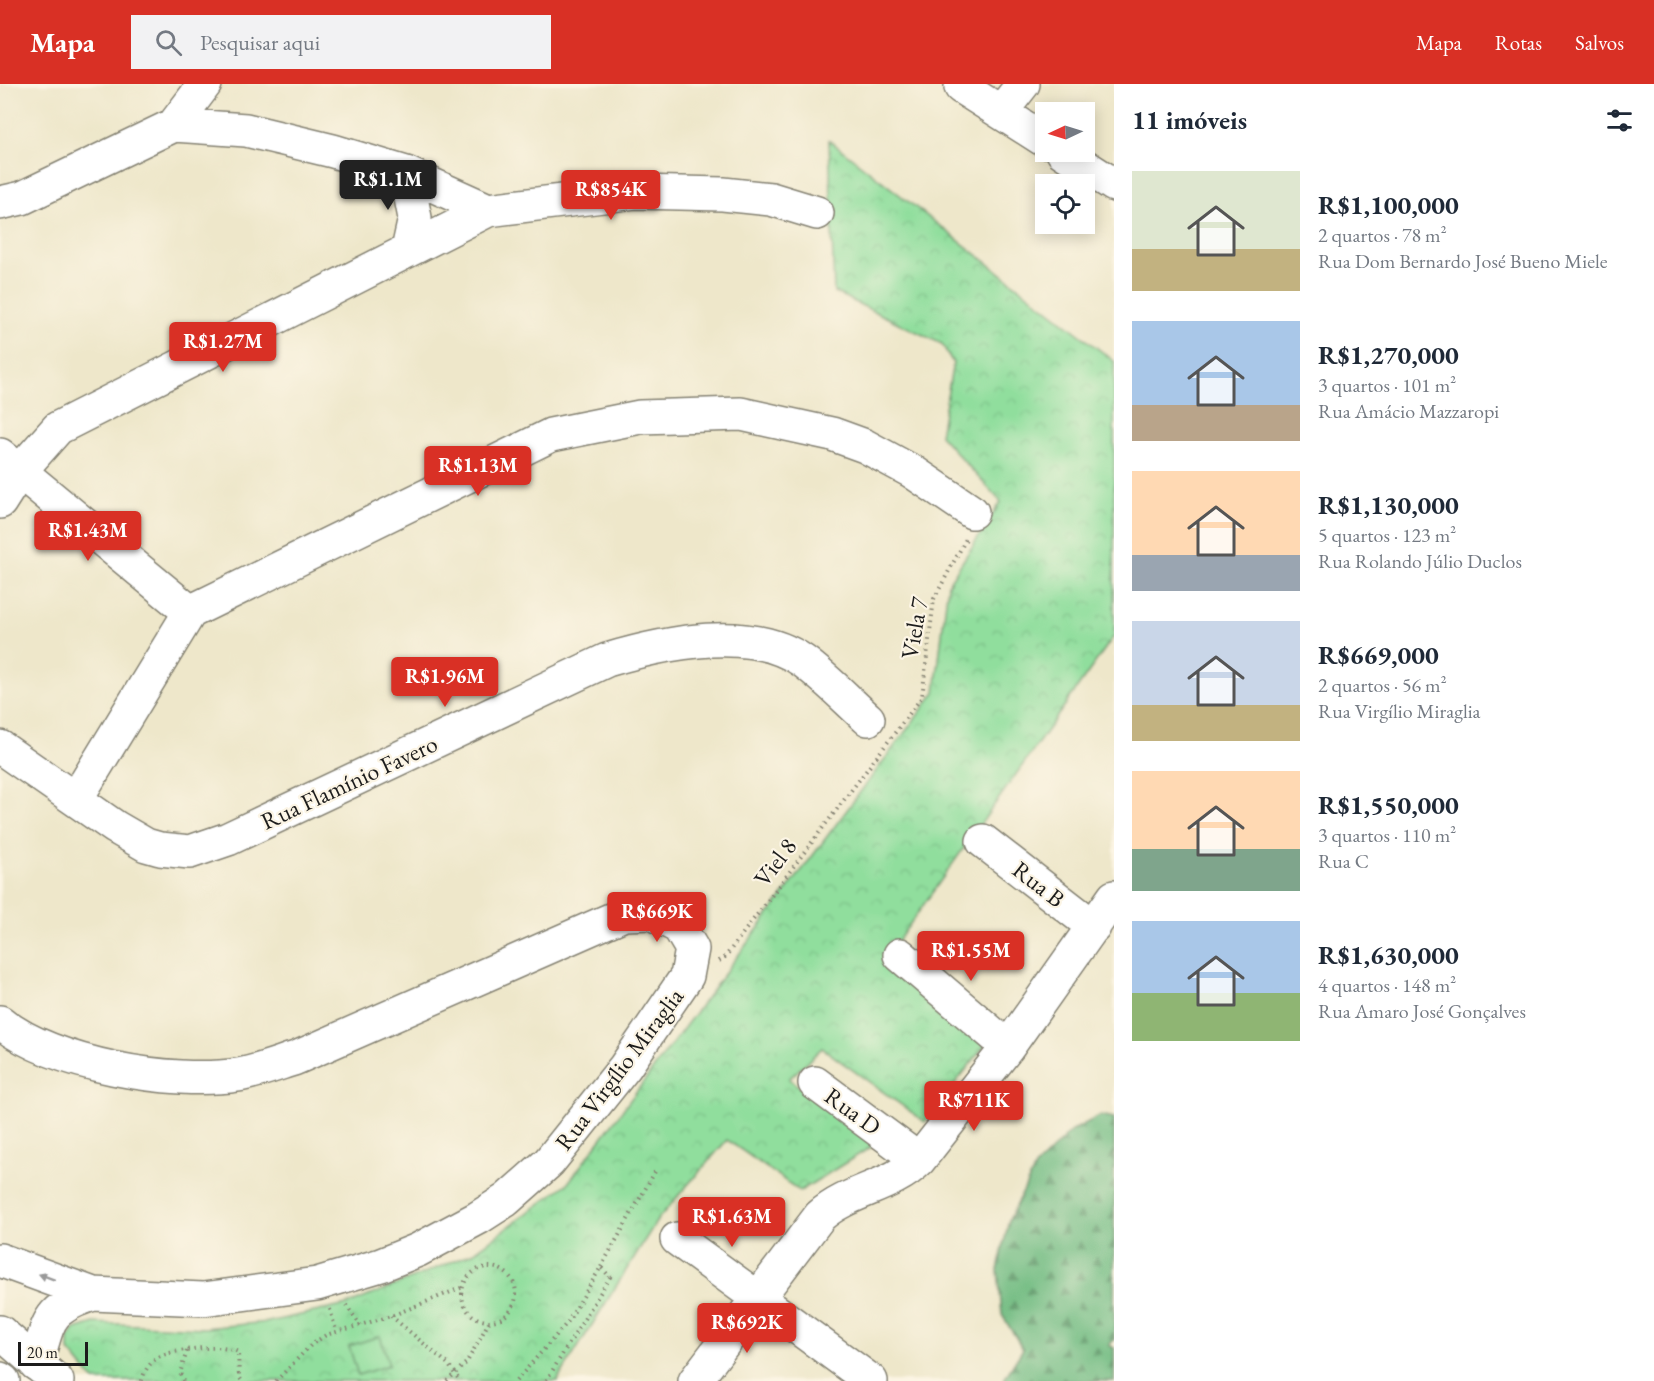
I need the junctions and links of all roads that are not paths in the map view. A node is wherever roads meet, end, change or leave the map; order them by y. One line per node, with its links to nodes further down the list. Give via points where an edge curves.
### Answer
1 (205, 84): 5 (street)
2 (1023, 84): 4 (street)
3 (961, 87): 4 (street)
4 (1001, 112): 6 (street)
5 (174, 125): 8 (street, via 246,130 333,150); 10 (street, via 22,198)
6 (1035, 134)
7 (1078, 162): 9 (street)
8 (406, 173): 11 (street); 13 (street, via 415,218)
9 (1114, 184)
10 (0, 203)
11 (488, 210): 12 (street, via 636,192 771,199); 13 (street)
12 (817, 213)
13 (408, 250): 14 (street, via 58,428)
14 (9, 463): 15 (street); 17 (street)
15 (0, 502)
16 (972, 512): 17 (street, via 914,472 832,434 741,414 640,417 551,435)
17 (190, 612): 20 (street)
18 (877, 733): 20 (street, Rua Flamínio Favero, via 817,672 793,656 742,640 679,642 607,660 202,849 176,852 146,845)
19 (0, 747): 20 (street, Rua Flamínio Favero)
20 (76, 799)
21 (983, 841): 23 (street, Rua B)
22 (1114, 897): 23 (street)
23 (1094, 927): 26 (street)
24 (900, 956): 26 (street)
25 (0, 1022): 31 (street, Rua Virgílio Miraglia, via 62,1054 121,1071 180,1078 239,1075 296,1058 624,914 651,913 669,920 679,927 692,949 681,988 549,1162 506,1200 478,1218 418,1250 317,1284 203,1299)
26 (1008, 1047): 28 (street)
27 (815, 1083): 28 (street, Rua D)
28 (919, 1160): 32 (street, via 907,1172 826,1211)
29 (676, 1239): 32 (street)
30 (0, 1260): 31 (street, Rua Virgílio Miraglia, one-way to 30)
31 (93, 1294): 34 (street, Rua Virgílio Miraglia, via 66,1303 56,1312)
32 (757, 1298): 35 (street); 36 (street)
33 (0, 1332): 34 (street)
34 (30, 1361)
35 (695, 1381)
36 (871, 1381)

